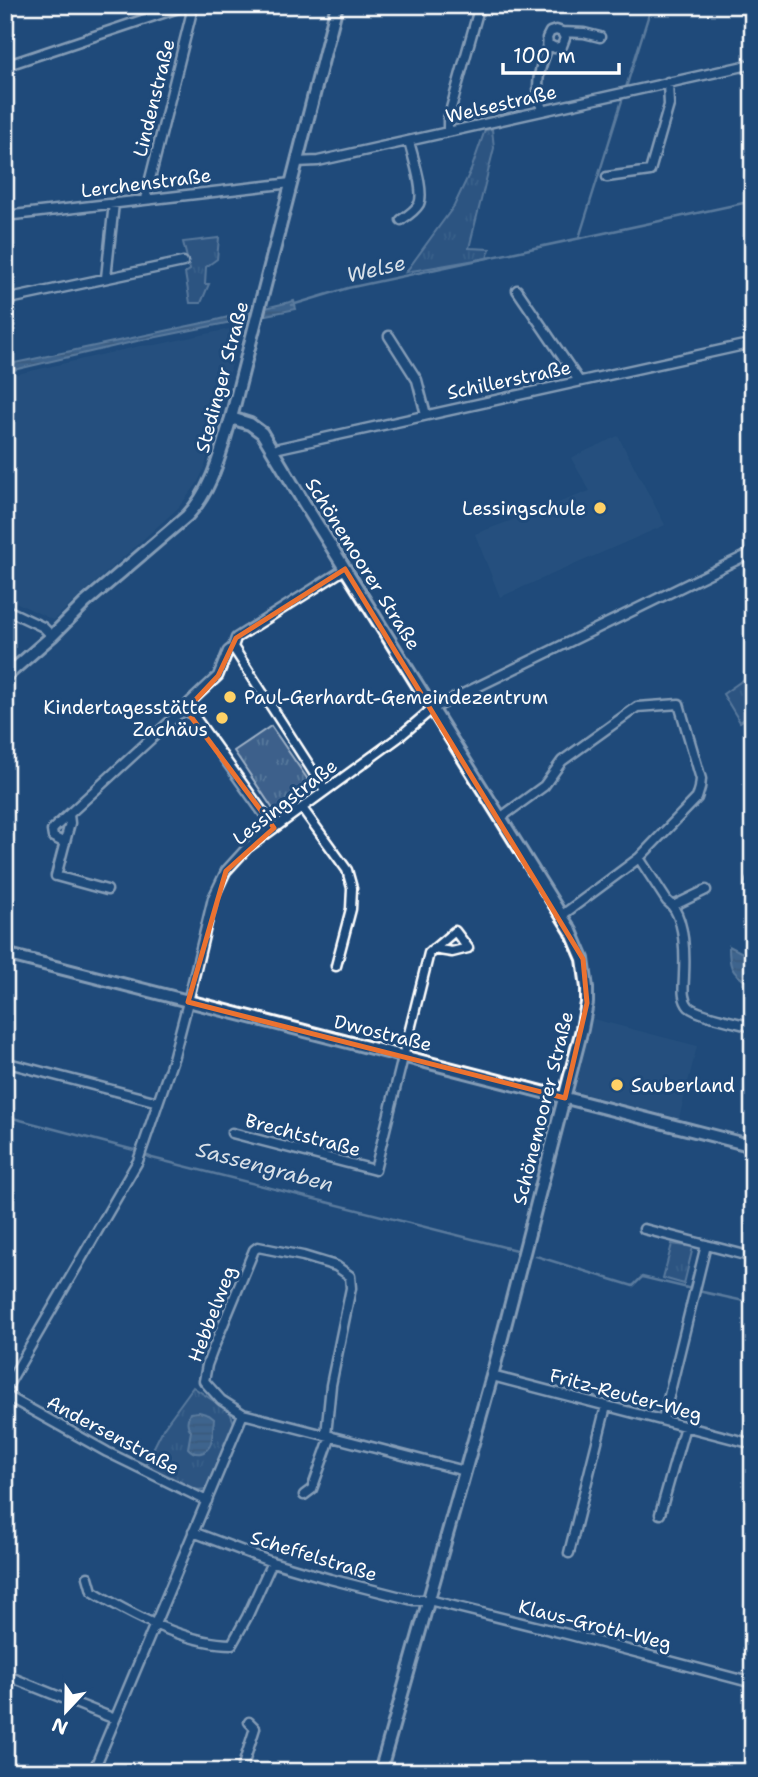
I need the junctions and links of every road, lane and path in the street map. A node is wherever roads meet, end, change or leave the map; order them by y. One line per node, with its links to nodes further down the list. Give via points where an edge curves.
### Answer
1 (188, 5): 10 (street); 18 (street, Lindenstraße, via 191,15)
2 (337, 5): 15 (street, Stedinger Straße)
3 (480, 5): 13 (street)
4 (746, 5): 5 (street)
5 (753, 11)
6 (562, 32): 7 (street); 8 (street, via 550,32); 8 (street, via 562,46)
7 (600, 37)
8 (548, 44): 12 (street, via 537,86)
9 (753, 64): 11 (street, Welsestraße)
10 (5, 66)
11 (668, 82): 12 (street, Welsestraße); 16 (street, via 669,105 650,171)
12 (542, 111): 13 (street, Welsestraße)
13 (448, 132): 14 (street, Welsestraße)
14 (408, 141): 15 (street, Welsestraße); 21 (street, via 421,193 419,205)
15 (296, 162): 17 (street, Stedinger Straße)
16 (607, 177)
17 (291, 183): 18 (street, Lerchenstraße); 30 (street, Stedinger Straße)
18 (145, 199): 19 (street, Lerchenstraße)
19 (114, 203): 20 (street, Lerchenstraße); 23 (street)
20 (5, 216)
21 (401, 220)
22 (183, 262): 23 (street)
23 (106, 278): 25 (street)
24 (517, 290): 28 (street)
25 (5, 300)
26 (389, 336): 29 (street, via 417,380)
27 (753, 343): 28 (street, Schillerstraße)
28 (579, 381): 29 (street, Schillerstraße)
29 (426, 415): 31 (street, Schillerstraße)
30 (231, 418): 31 (street, Schönemoorer Straße, via 257,428); 35 (street, Stedinger Straße, via 213,475 197,506)
31 (273, 451): 33 (street, Schönemoorer Straße)
32 (753, 552): 38 (street, Lessingstraße)
33 (345, 569): 36 (street, via 236,638); 38 (street, Schönemoorer Straße)
34 (5, 609): 35 (street)
35 (52, 636): 37 (street, Stedinger Straße)
36 (233, 647): 39 (street, via 218,676); 40 (street)
37 (5, 677)
38 (432, 709): 40 (street, Lessingstraße); 43 (street, Schönemoorer Straße)
39 (186, 710): 42 (street); 44 (street)
40 (325, 790): 41 (street, Lessingstraße)
41 (302, 808): 44 (street, Lessingstraße); 55 (street, via 347,870 352,888)
42 (69, 815): 45 (street); 45 (street, via 52,831 53,837)
43 (500, 818): 46 (street, via 544,786 562,761 636,707 679,704 701,788 690,806); 52 (street, Schönemoorer Straße)
44 (274, 828): 56 (street, Lessingstraße, via 226,871 213,898)
45 (65, 843): 48 (street, via 56,876)
46 (639, 858): 51 (street); 52 (street)
47 (753, 877): 50 (street)
48 (107, 890)
49 (706, 890): 51 (street)
50 (753, 893)
51 (673, 906): 57 (street, via 681,926 684,997 689,1006)
52 (561, 916): 60 (street, Schönemoorer Straße, via 583,959 587,988 585,1018)
53 (433, 949): 58 (street)
54 (5, 954): 56 (street, Dwostraße)
55 (336, 966)
56 (188, 1002): 58 (street, Dwostraße); 61 (street, Lessingstraße)
57 (753, 1027)
58 (403, 1056): 60 (street, Dwostraße); 62 (street, Brechtstraße, via 375,1170)
59 (5, 1064): 61 (street)
60 (565, 1098): 63 (street, Dwostraße); 67 (street, Schönemoorer Straße)
61 (158, 1102): 68 (street, Lessingstraße, via 138,1161)
62 (232, 1133)
63 (753, 1146)
64 (644, 1229): 65 (street)
65 (706, 1245): 66 (street); 72 (street)
66 (753, 1257)
67 (492, 1376): 70 (street, Fritz-Reuter-Weg); 76 (street, Schönemoorer Straße)
68 (5, 1390)
69 (5, 1395): 78 (street, Andersenstraße)
70 (606, 1406): 72 (street, Fritz-Reuter-Weg); 81 (street)
71 (243, 1414): 74 (street); 74 (street, Hebbelweg, via 221,1400 204,1381 213,1349 254,1251 258,1247 303,1256 336,1266 350,1276 331,1385); 78 (street)
72 (663, 1420): 73 (street, Fritz-Reuter-Weg)
73 (685, 1426): 75 (street, Fritz-Reuter-Weg); 79 (street)
74 (328, 1435): 76 (street); 77 (street, via 312,1489)
75 (753, 1444)
76 (465, 1471): 84 (street, Schönemoorer Straße)
77 (304, 1495)
78 (207, 1501): 80 (street)
79 (660, 1514)
80 (193, 1532): 82 (street, Scheffelstraße); 85 (street)
81 (569, 1553)
82 (272, 1562): 84 (street, Scheffelstraße, via 413,1600); 85 (street, via 232,1644 185,1635)
83 (88, 1577): 85 (street, via 92,1591)
84 (429, 1600): 87 (street, Klaus-Groth-Weg); 92 (street, Schönemoorer Straße)
85 (155, 1623): 88 (street)
86 (5, 1675): 88 (street)
87 (753, 1683)
88 (115, 1720): 90 (street)
89 (249, 1722): 91 (street, via 255,1728)
90 (93, 1772)
91 (241, 1772)
92 (380, 1772)
93 (620, 1772): 94 (street)
94 (642, 1772)

